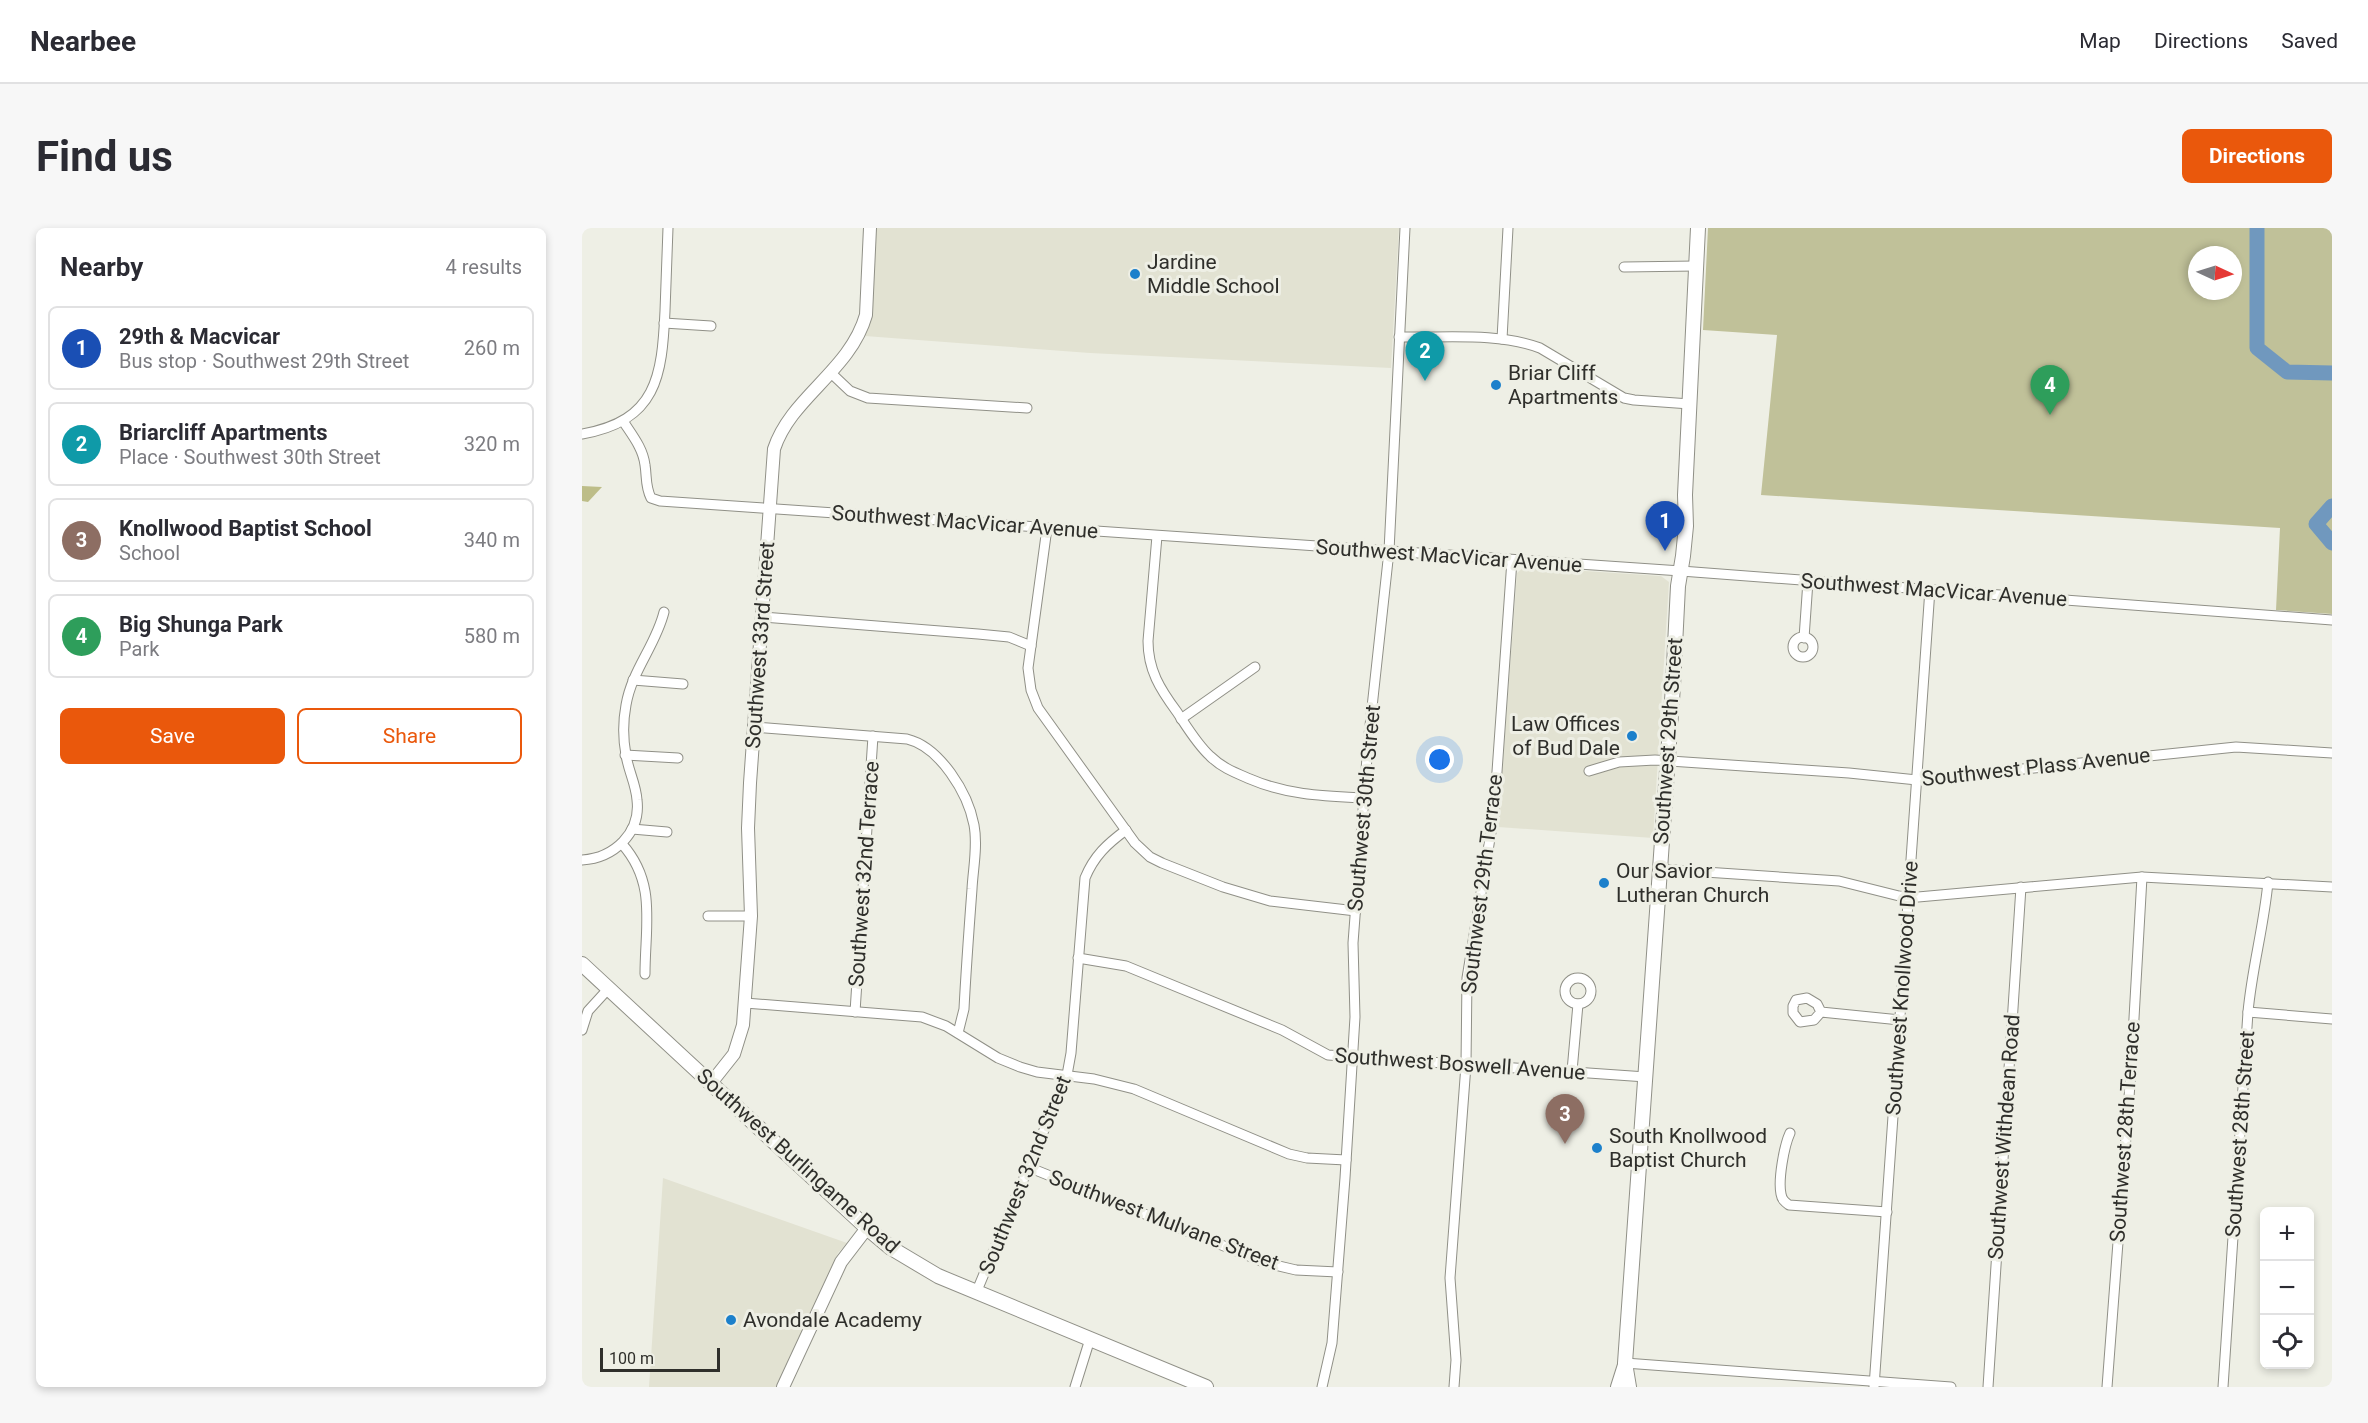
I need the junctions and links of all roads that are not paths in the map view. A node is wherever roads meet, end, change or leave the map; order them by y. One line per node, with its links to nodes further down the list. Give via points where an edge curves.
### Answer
1 (668, 228): 8 (street)
2 (870, 228): 12 (street, Southwest 33rd Street, via 864,321 850,351)
3 (1405, 228): 10 (street, Southwest 30th Street)
4 (1508, 228): 11 (street)
5 (1698, 228): 6 (main road, Southwest 29th Street)
6 (1696, 266): 7 (street); 13 (main road, Southwest 29th Street)
7 (1624, 267)
8 (664, 323): 9 (street); 15 (street, via 656,381 643,403)
9 (711, 326)
10 (1399, 337): 11 (street); 20 (street, Southwest 30th Street)
11 (1502, 339): 13 (street, via 1540,348 1624,398)
12 (831, 373): 14 (street, via 850,391 868,398); 17 (street, Southwest 33rd Street, via 778,438)
13 (1690, 404): 22 (main road, Southwest 29th Street)
14 (1027, 408)
15 (623, 421): 16 (street); 17 (street, Southwest MacVicar Avenue, via 642,452 645,488 651,498)
16 (582, 434)
17 (769, 508): 18 (street, Southwest MacVicar Avenue); 26 (street, Southwest 33rd Street)
18 (1047, 528): 19 (street, Southwest MacVicar Avenue); 29 (street)
19 (1157, 536): 20 (street, Southwest MacVicar Avenue); 33 (street, via 1149,657 1157,684)
20 (1389, 551): 21 (street, Southwest MacVicar Avenue); 42 (street, Southwest 30th Street)
21 (1512, 560): 22 (street, Southwest MacVicar Avenue); 71 (street, Southwest 29th Terrace, via 1494,814 1467,978)
22 (1681, 571): 23 (street, Southwest MacVicar Avenue); 39 (main road, Southwest 29th Street)
23 (1808, 581): 24 (street, Southwest MacVicar Avenue); 28 (street)
24 (1930, 590): 27 (street, Southwest MacVicar Avenue); 41 (street, Southwest Knollwood Drive)
25 (664, 612): 31 (street)
26 (763, 617): 29 (street, via 1008,637); 34 (street, Southwest 33rd Street)
27 (2332, 620)
28 (1804, 638)
29 (1031, 646): 44 (street, via 1028,675 1038,708)
30 (1255, 667): 33 (street)
31 (633, 680): 32 (street); 37 (street, via 624,724)
32 (683, 684)
33 (1181, 719): 42 (street, via 1208,755 1237,774 1299,794)
34 (754, 727): 35 (street); 56 (street, Southwest 33rd Street, via 748,828)
35 (873, 736): 63 (street, Southwest 32nd Terrace); 69 (street, via 907,739 930,749 951,776 971,813 975,838 964,1009)
36 (2332, 753): 41 (street, Southwest Plass Avenue, via 2236,747)
37 (626, 755): 38 (street); 43 (street, via 638,803)
38 (678, 758)
39 (1668, 760): 40 (street, Southwest Plass Avenue, via 1627,761); 41 (street, Southwest Plass Avenue); 48 (main road, Southwest 29th Street)
40 (1589, 771)
41 (1917, 780): 53 (street, Southwest Knollwood Drive)
42 (1364, 798): 54 (street, Southwest 30th Street)
43 (632, 829): 45 (street); 46 (street)
44 (1126, 830): 54 (street, via 1150,856 1224,887 1270,901); 57 (street, Southwest 32nd Street, via 1097,855 1085,878)
45 (667, 832)
46 (621, 844): 47 (street, via 603,855); 59 (street, via 637,865 647,896)
47 (582, 860)
48 (1660, 869): 53 (street, via 1839,881); 74 (main road, Southwest 29th Street)
49 (2142, 877): 50 (street); 51 (street); 95 (street, Southwest 28th Terrace)
50 (2268, 882): 52 (street); 65 (street, Southwest 28th Street)
51 (2021, 887): 53 (street); 94 (street, Southwest Withdean Road)
52 (2332, 887)
53 (1909, 897): 67 (street, Southwest Knollwood Drive)
54 (1356, 910): 70 (street, Southwest 30th Street)
55 (708, 916): 56 (street)
56 (751, 916): 61 (street, Southwest 33rd Street)
57 (1078, 958): 70 (street, Southwest Boswell Avenue, via 1126,966 1282,1030 1322,1053); 73 (street, Southwest 32nd Street)
58 (582, 964): 60 (main road, Southwest Burlingame Road)
59 (645, 974)
60 (609, 988): 68 (street, via 588,1011); 75 (main road, Southwest Burlingame Road)
61 (745, 1003): 63 (street); 75 (street, Southwest 33rd Street, via 737,1047)
62 (1578, 1004): 72 (street)
63 (855, 1012): 69 (street, via 922,1017)
64 (1821, 1012): 67 (street)
65 (2248, 1012): 66 (street); 96 (street, Southwest 28th Street)
66 (2332, 1019)
67 (1900, 1020): 79 (street, Southwest Knollwood Drive)
68 (582, 1030)
69 (958, 1033): 73 (street, via 1020,1067)
70 (1352, 1058): 71 (street, Southwest Boswell Avenue); 77 (street, Southwest 30th Street)
71 (1466, 1065): 72 (street, Southwest Boswell Avenue); 90 (street, Southwest 29th Terrace, via 1450,1284 1456,1360)
72 (1572, 1071): 74 (street, Southwest Boswell Avenue)
73 (1067, 1075): 77 (street, via 1134,1089 1289,1154); 78 (street, Southwest 32nd Street)
74 (1646, 1077): 84 (main road, Southwest 29th Street)
75 (711, 1083): 80 (main road, Southwest Burlingame Road)
76 (1790, 1133): 79 (street, via 1785,1143 1781,1192 1785,1202)
77 (1346, 1160): 81 (street, Southwest 30th Street)
78 (1028, 1167): 81 (street, Southwest Mulvane Street, via 1266,1263 1296,1270); 82 (street, Southwest 32nd Street)
79 (1887, 1212): 85 (street, Southwest Knollwood Drive)
80 (867, 1228): 82 (main road, Southwest Burlingame Road, via 924,1269); 87 (street, via 841,1262)
81 (1338, 1272): 89 (street, Southwest 30th Street, via 1332,1343)
82 (976, 1293): 83 (main road, Southwest Burlingame Road)
83 (1090, 1339): 86 (main road, Southwest Burlingame Road); 88 (street)
84 (1625, 1363): 85 (street); 91 (main road, Southwest 29th Street); 92 (main road, Southwest 29th Street)
85 (1874, 1384): 93 (street)
86 (1201, 1386)
87 (783, 1387)
88 (1075, 1387)
89 (1322, 1387)
90 (1454, 1387)
91 (1618, 1387)
92 (1629, 1387)
93 (1952, 1387)
94 (1988, 1387)
95 (2107, 1387)
96 (2223, 1387)

